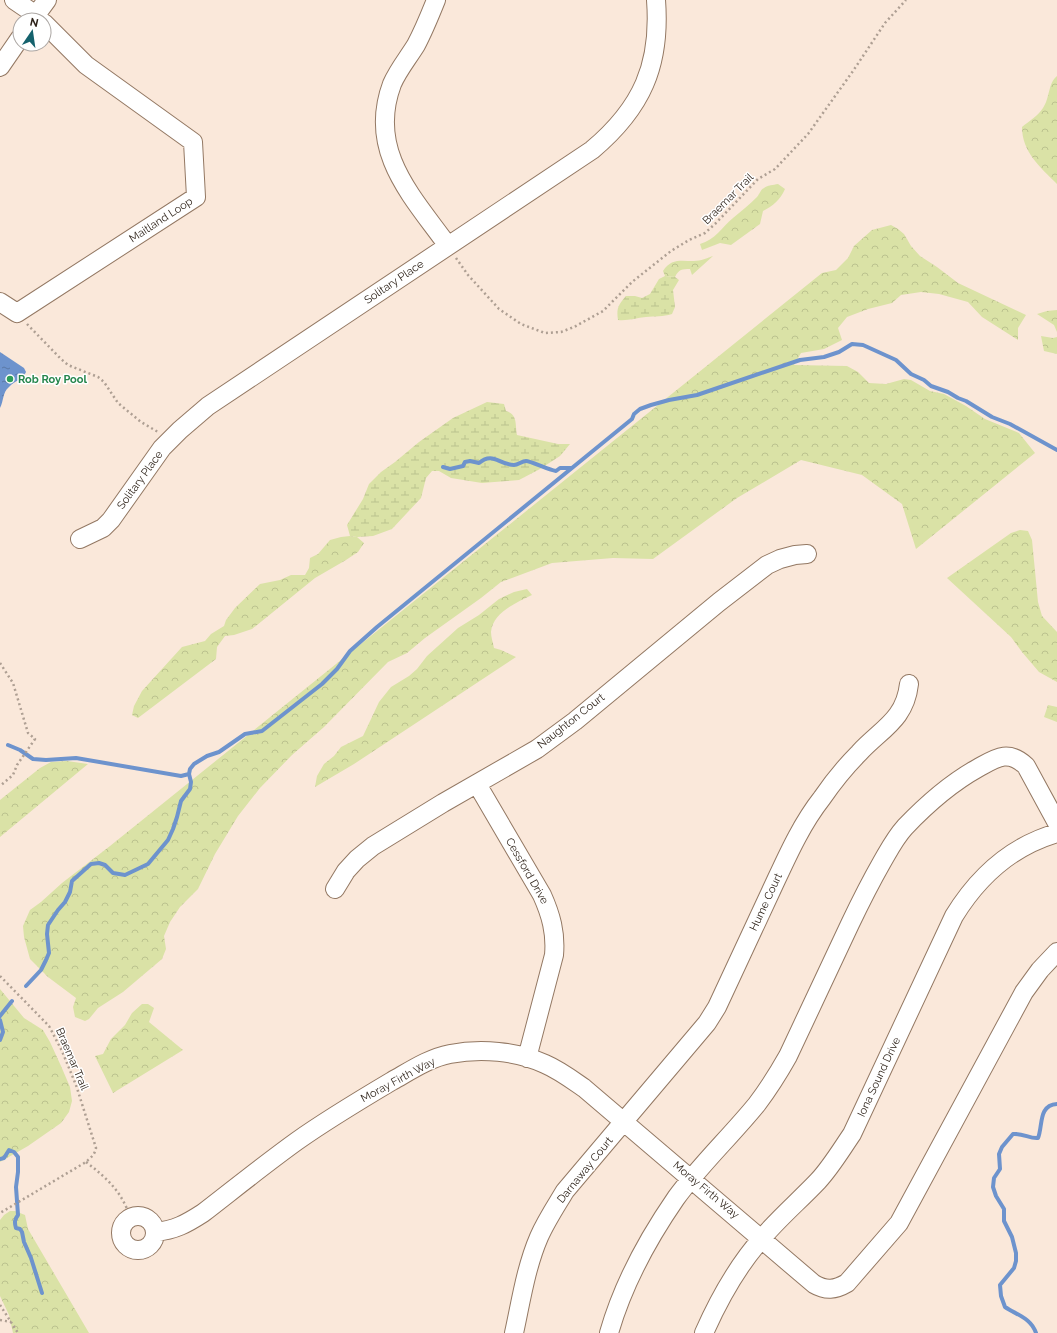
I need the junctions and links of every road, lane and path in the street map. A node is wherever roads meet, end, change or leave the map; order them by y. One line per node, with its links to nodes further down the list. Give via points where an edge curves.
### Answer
1 (14, 0): 6 (street)
2 (47, 0): 7 (street)
3 (436, 0): 11 (street, via 427,22 392,85 386,106 385,125 386,140 400,180)
4 (656, 0): 11 (street, Solitary Place, via 658,21 652,65 636,102 622,121 592,150)
5 (906, 0): 11 (path, Braemar Trail, via 885,23 808,134 775,169 758,179 705,233 671,251 632,282 603,311 574,327 561,332 545,333 521,324 499,309 468,275)
6 (28, 12)
7 (42, 12)
8 (52, 33): 13 (street, Maitland Loop, via 86,65 193,142 196,197)
9 (12, 50): 10 (street)
10 (0, 67)
11 (448, 246): 14 (street, Solitary Place, via 218,399)
12 (0, 302): 13 (street)
13 (17, 314): 14 (path, via 68,365 98,377 118,403 141,422)
14 (171, 439): 15 (street, Solitary Place, via 158,453 111,520 103,528)
15 (80, 539)
16 (808, 554): 19 (street, Naughton Court, via 780,559 767,565 537,749)
17 (0, 663): 20 (path, via 13,683 28,733 35,739 13,775)
18 (909, 684): 27 (street, Hume Court, via 904,707 896,718 841,772 802,828 707,1023)
19 (477, 784): 23 (street, Naughton Court, via 373,846 346,871); 26 (street, Cessford Drive, via 542,895 553,924 554,955)
20 (0, 786)
21 (1057, 823): 29 (street, via 1026,766 1011,756 1002,756 966,775 905,827 892,844 865,892 774,1081)
22 (1057, 833): 33 (street, Iona Sound Drive, via 1032,842 1012,854 993,868 964,900 954,916 852,1134 819,1180)
23 (335, 889)
24 (1057, 952): 33 (street, Moray Firth Way, via 1024,992 899,1223 847,1283 830,1290 821,1288)
25 (0, 976): 28 (path, Braemar Trail, via 49,1026 62,1051 96,1148 94,1155)
26 (527, 1058): 27 (street, Moray Firth Way, via 558,1071 584,1088); 32 (street, Moray Firth Way, via 493,1051 470,1051 448,1054 425,1063 328,1120 188,1223 168,1231)
27 (625, 1122): 29 (street, Moray Firth Way); 38 (street, Darnaway Court, via 565,1192 551,1214 530,1263)
28 (86, 1162): 30 (path, Braemar Trail); 31 (path, via 115,1188 126,1205)
29 (692, 1179): 33 (street, Moray Firth Way); 39 (street, via 646,1246 616,1308)
30 (0, 1213)
31 (130, 1218): 32 (street, via 146,1218); 32 (street, via 122,1225 120,1231 126,1246 142,1249 152,1243)
32 (155, 1232)
33 (762, 1238): 40 (street, Iona Sound Drive, via 720,1299)
34 (0, 1305): 36 (path)
35 (0, 1320): 36 (path)
36 (11, 1322): 37 (path)
37 (18, 1333)
38 (514, 1333)
39 (609, 1333)
40 (704, 1333)

